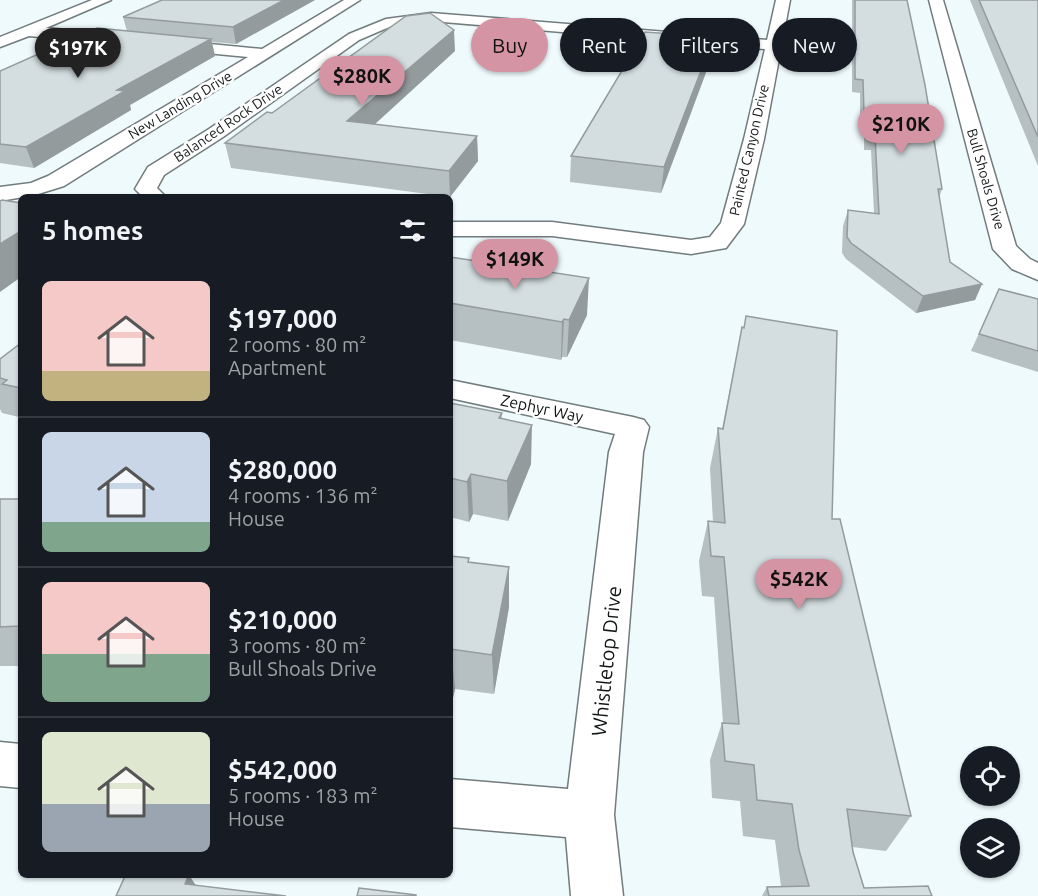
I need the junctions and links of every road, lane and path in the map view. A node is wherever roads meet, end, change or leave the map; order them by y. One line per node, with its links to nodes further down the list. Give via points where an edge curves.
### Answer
1 (104, 0): 11 (street)
2 (353, 0): 17 (street, New Landing Drive)
3 (783, 0): 8 (street, Painted Canyon Drive)
4 (936, 0): 21 (street, Bull Shoals Drive, via 1005,249)
5 (398, 5): 7 (street, via 399,14)
6 (375, 13): 10 (street)
7 (407, 18): 9 (street, Balanced Rock Drive); 10 (street, Balanced Rock Drive)
8 (779, 18)
9 (461, 20): 12 (street); 16 (street, Balanced Rock Drive)
10 (390, 22): 13 (street, Balanced Rock Drive)
11 (28, 31): 15 (street); 17 (street)
12 (444, 35)
13 (354, 37): 14 (street); 18 (street, Balanced Rock Drive, via 155,171)
14 (384, 40)
15 (0, 42)
16 (772, 45): 20 (street, Painted Canyon Drive, via 732,224 718,243 691,247 552,229)
17 (264, 54): 19 (street, New Landing Drive, via 56,181 35,189)
18 (150, 193)
19 (0, 194)
20 (453, 229)
21 (1038, 273)
22 (453, 390): 23 (street, Zephyr Way)
23 (633, 427): 27 (street, Whistletop Drive, via 626,452)
24 (0, 764): 25 (street)
25 (18, 766)
26 (453, 803): 27 (street)
27 (589, 815): 28 (street, Whistletop Drive)
28 (597, 896)

